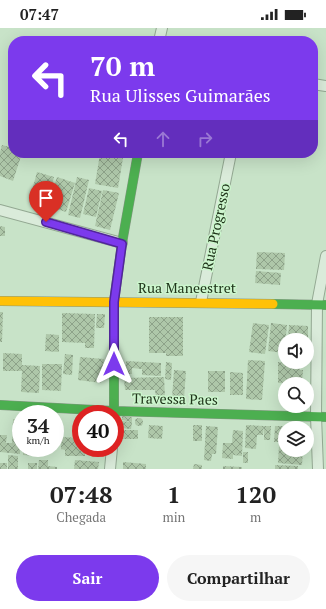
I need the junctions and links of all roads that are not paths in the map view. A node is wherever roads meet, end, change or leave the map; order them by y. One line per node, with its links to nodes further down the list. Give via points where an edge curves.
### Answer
1 (137, 158): 4 (street)
2 (230, 158): 8 (street, Rua Progresso)
3 (0, 210): 4 (street)
4 (122, 244): 7 (street)
5 (326, 256): 9 (street)
6 (0, 301): 7 (street, Rua Maneestret)
7 (114, 302): 8 (street, Rua Maneestret); 11 (street)
8 (201, 302): 9 (street, Rua Maneestret)
9 (322, 304): 14 (street)
10 (0, 405): 12 (street, Travessa Paes)
11 (114, 405)
12 (72, 409)
13 (124, 412): 14 (street, Travessa Paes)
14 (321, 416): 17 (street)
15 (111, 457): 16 (street)
16 (110, 469)
17 (318, 469)

